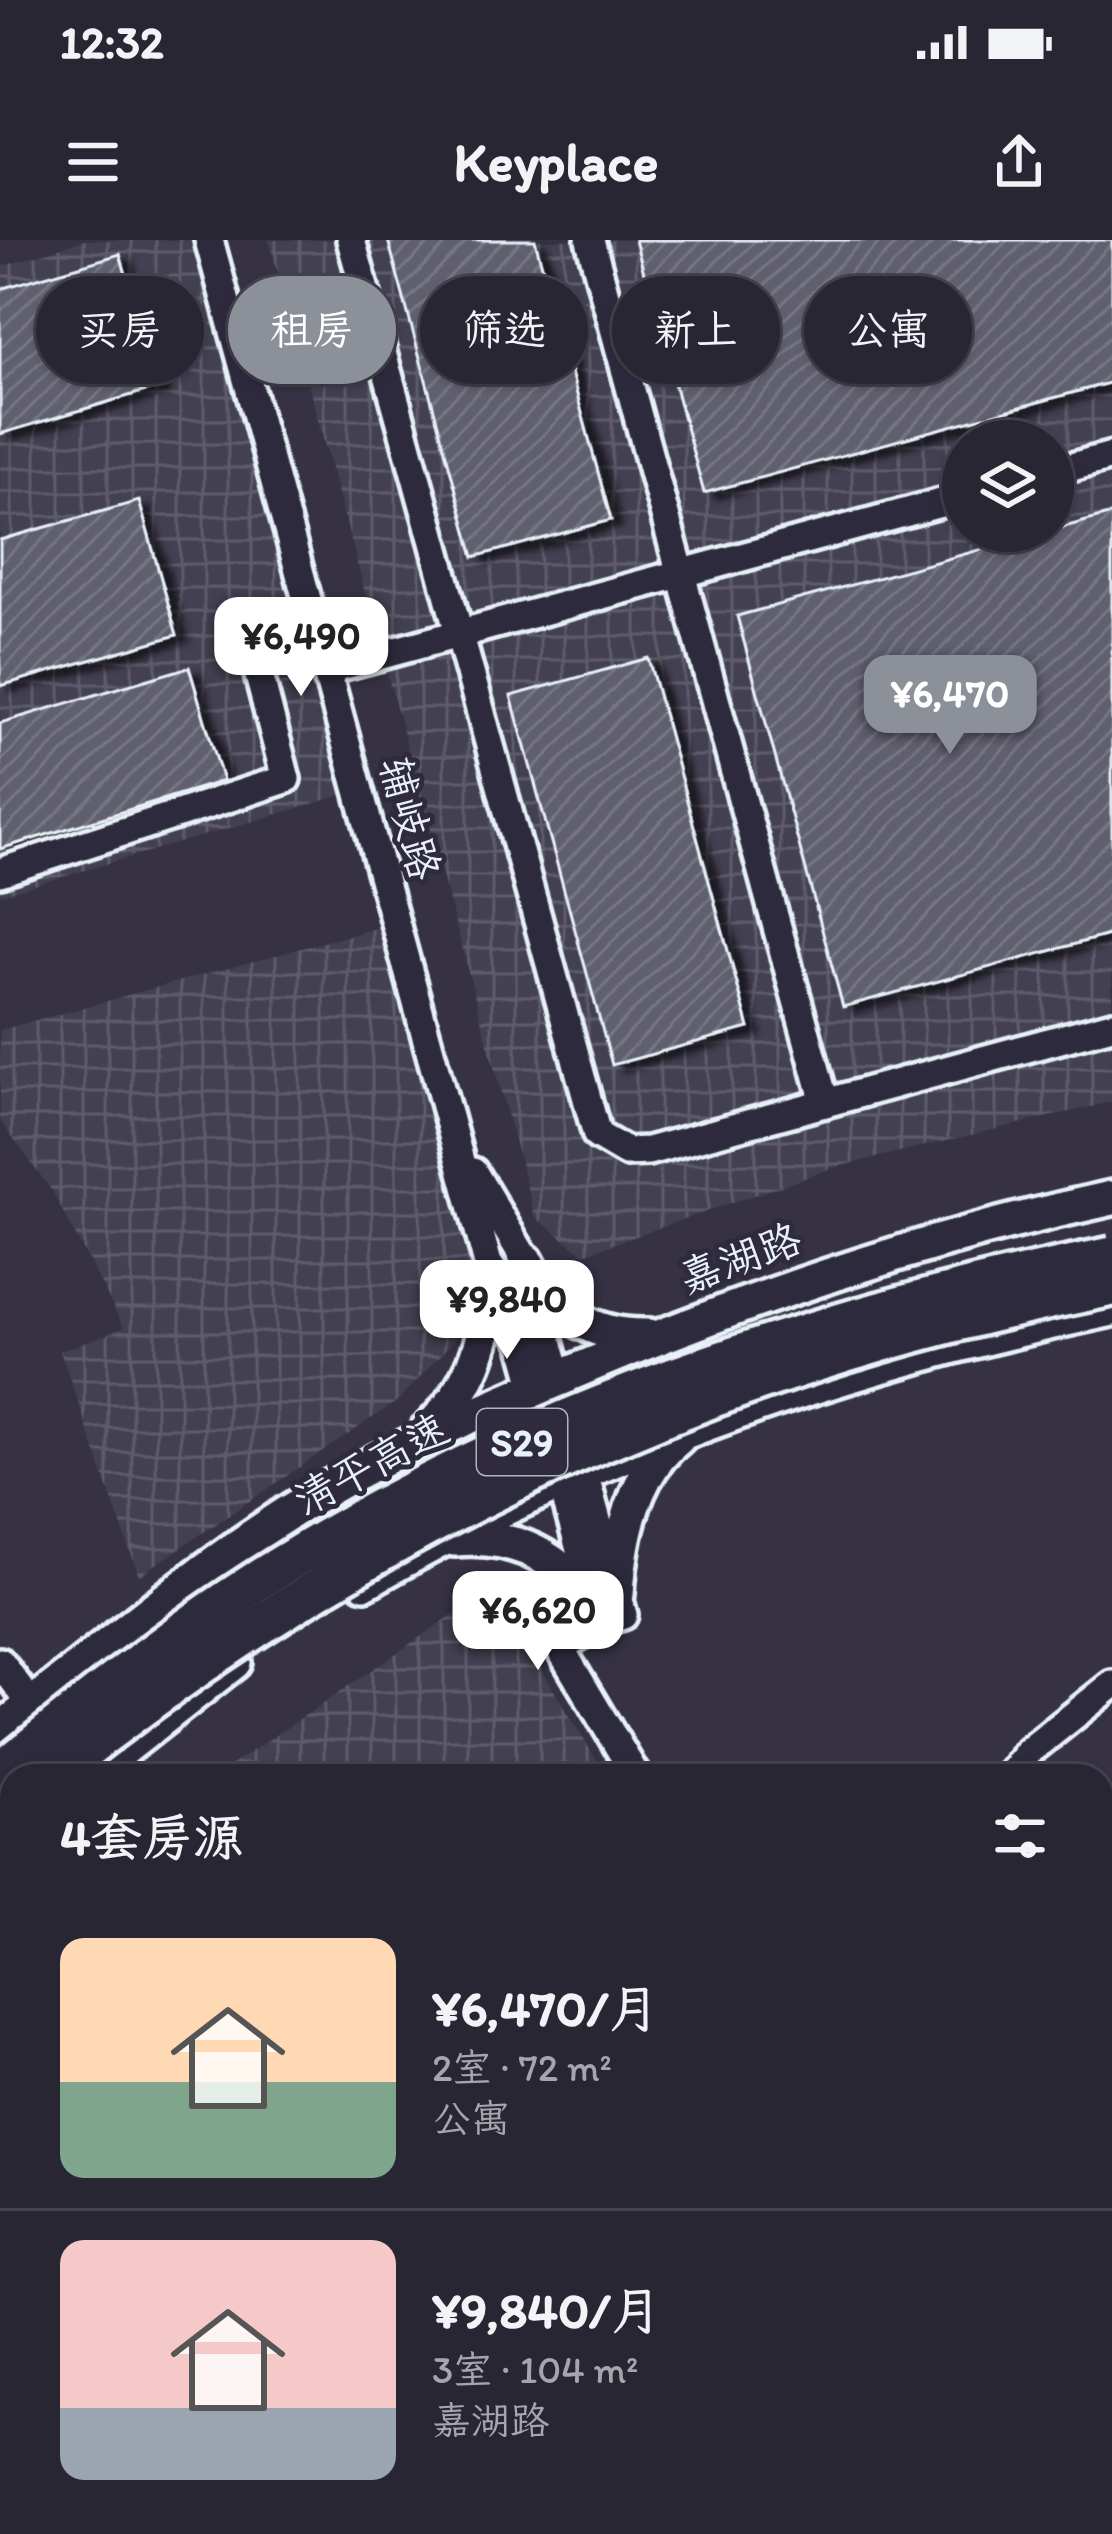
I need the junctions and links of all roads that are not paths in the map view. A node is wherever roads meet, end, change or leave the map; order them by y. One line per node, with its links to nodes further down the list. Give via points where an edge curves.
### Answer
1 (209, 240): 10 (street, 辅岐路)
2 (351, 240): 9 (street)
3 (590, 240): 7 (street)
4 (1112, 456): 5 (street)
5 (1074, 466)
6 (942, 502): 7 (street)
7 (681, 573): 9 (street); 13 (street)
8 (246, 625): 11 (street, via 286,779)
9 (458, 634): 10 (street); 13 (street, via 597,1135 626,1152 648,1151)
10 (326, 670): 14 (street, 辅岐路)
11 (0, 872)
12 (1112, 1025): 13 (street)
13 (825, 1103)
14 (454, 1141): 17 (street); 18 (street, 辅岐路)
15 (1112, 1198): 21 (main road, 嘉湖路, via 905,1249)
16 (1112, 1257): 32 (highway, 清平高速 / S29, bridge, via 934,1294 785,1340 449,1474 277,1568)
17 (526, 1261): 21 (main road, via 549,1299 584,1323 626,1336); 22 (street)
18 (490, 1271): 22 (street, 辅岐路); 24 (main road, via 475,1363 452,1404)
19 (1112, 1286): 33 (highway, 清平高速 / S29, bridge, via 847,1351 518,1478 286,1604)
20 (1112, 1310): 23 (main road, via 895,1360)
21 (668, 1333): 22 (main road, 嘉湖路)
22 (547, 1383): 24 (main road, 嘉湖路); 25 (street)
23 (689, 1430): 25 (main road); 27 (main road, via 656,1462 636,1497)
24 (416, 1442): 30 (main road, 嘉湖路, via 256,1534)
25 (573, 1480): 26 (main road); 27 (street)
26 (447, 1540): 27 (main road, via 492,1538 532,1550); 34 (main road, via 234,1663)
27 (609, 1610): 35 (street, via 560,1648)
28 (0, 1662): 30 (street)
29 (1112, 1685): 36 (street)
30 (32, 1705): 31 (main road, 嘉湖路)
31 (0, 1730)
32 (11, 1764)
33 (66, 1764)
34 (104, 1764)
35 (629, 1764)
36 (1019, 1764)

